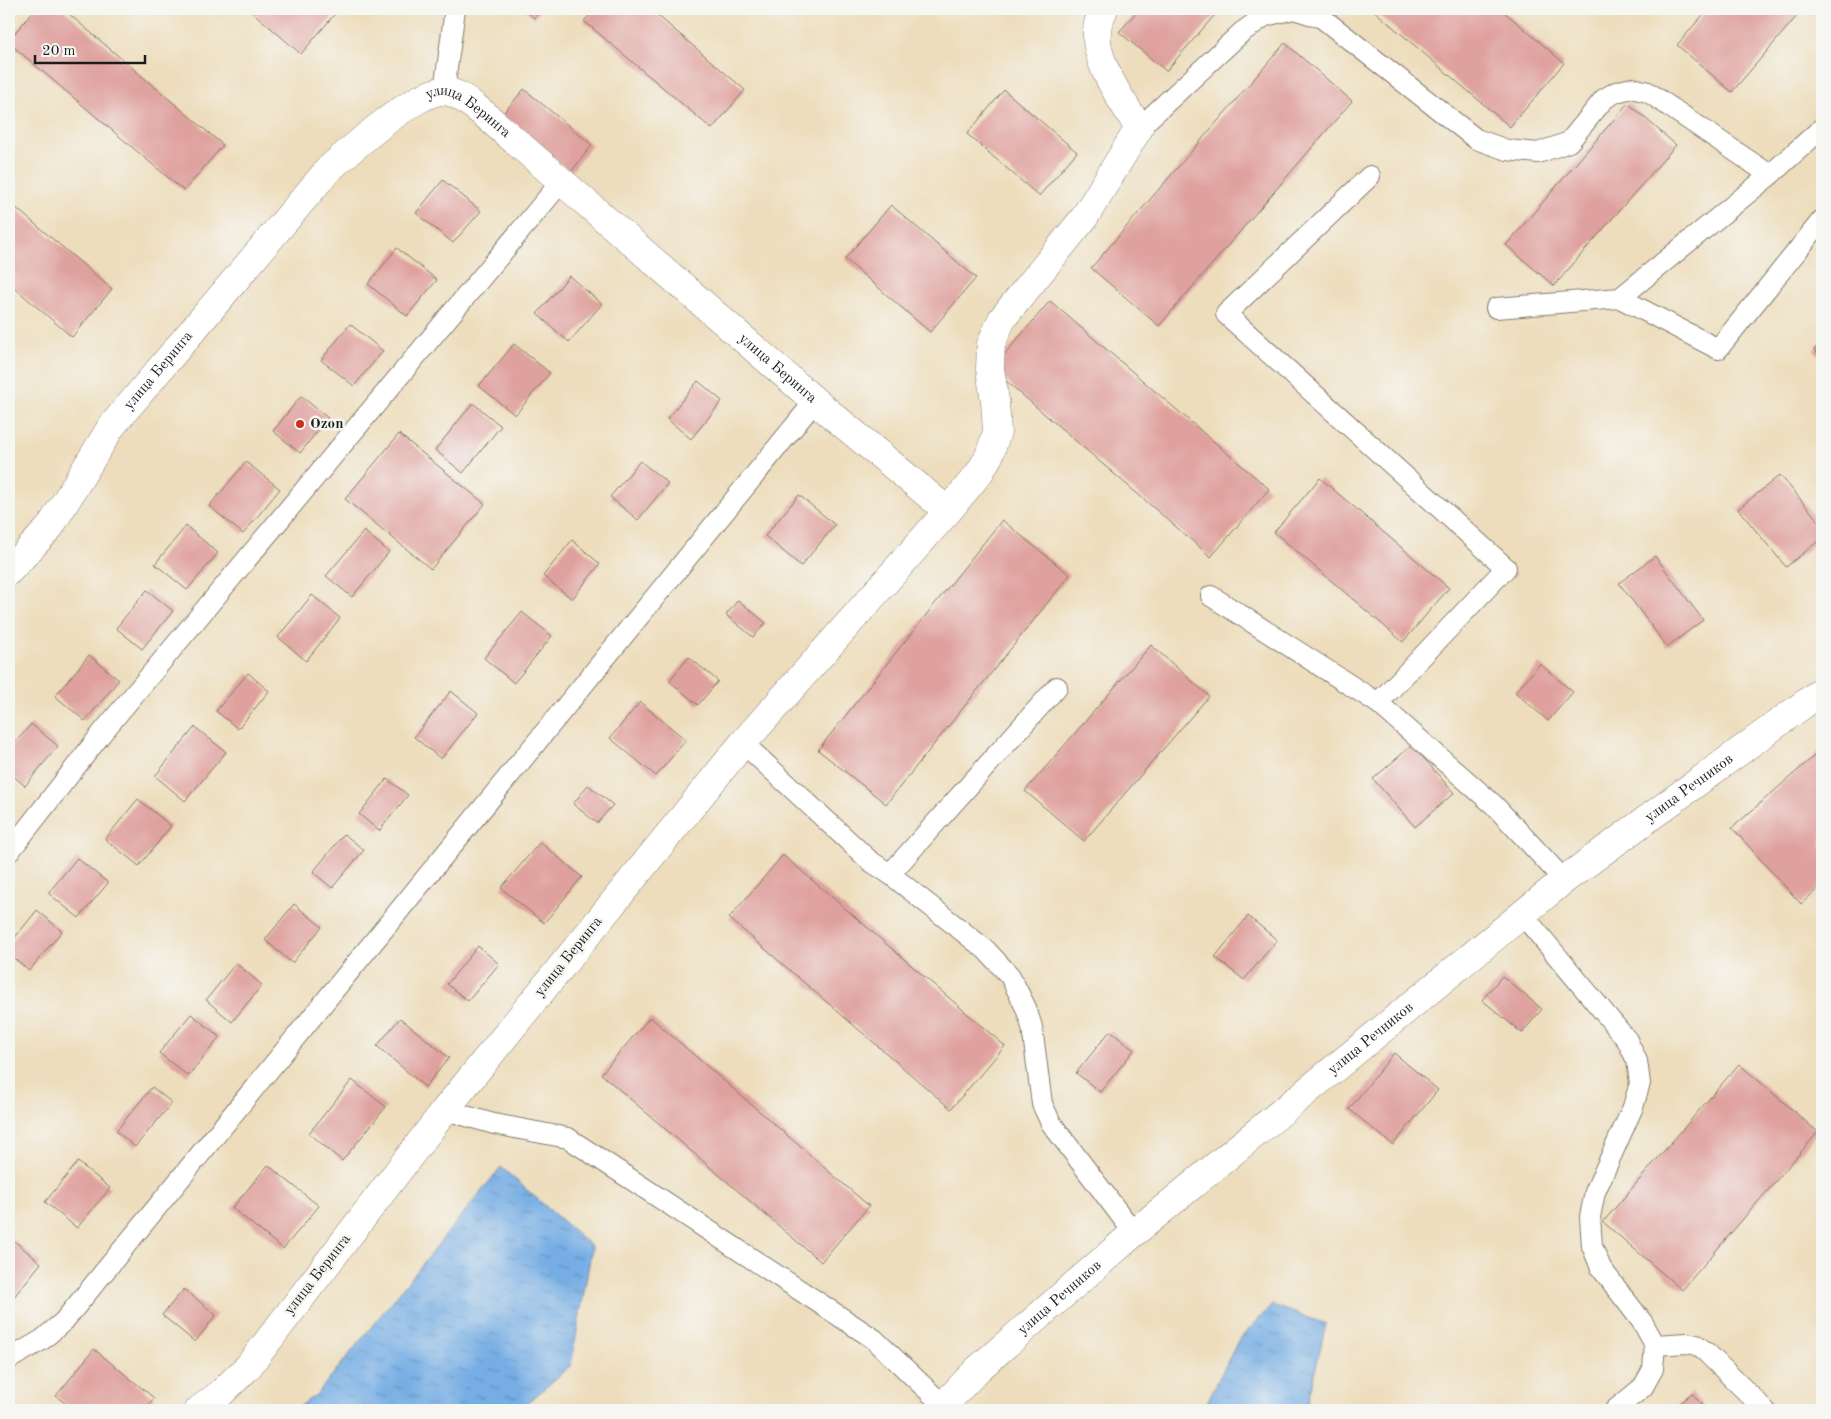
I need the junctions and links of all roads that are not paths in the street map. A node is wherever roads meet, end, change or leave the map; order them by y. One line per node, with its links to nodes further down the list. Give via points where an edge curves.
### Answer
1 (455, 9): 3 (lane)
2 (1104, 9): 4 (street, via 1098,25 1098,50 1106,74)
3 (444, 91): 8 (street, улица Беринга, via 463,98 484,114); 14 (street, улица Беринга, via 423,96 368,134 328,170 111,428 50,527)
4 (1139, 128): 6 (lane, via 1242,32 1265,16 1294,9 1322,18 1476,139 1507,150 1538,153 1569,142 1604,100 1616,92 1632,88 1648,92); 13 (street, улица Беринга, via 1084,218 1002,319 992,344 990,369 997,432 990,456)
5 (1822, 128): 6 (lane)
6 (1770, 175): 10 (lane)
7 (1370, 176): 18 (lane, via 1226,314 1506,568)
8 (561, 182): 12 (street, улица Беринга); 20 (lane, via 108,726)
9 (1822, 220): 10 (lane, via 1718,348)
10 (1620, 298): 11 (lane)
11 (1496, 308)
12 (815, 401): 13 (street, улица Беринга); 27 (lane, via 64,1321 42,1340)
13 (948, 511): 19 (street, улица Беринга)
14 (9, 571)
15 (1211, 596): 18 (lane)
16 (1057, 687): 21 (lane)
17 (1822, 691): 22 (street, улица Речников)
18 (1378, 703): 22 (lane, via 1494,805)
19 (743, 743): 21 (lane, via 870,861); 24 (street, улица Беринга)
20 (9, 852)
21 (890, 874): 25 (lane, via 986,950 1010,976 1032,1026 1042,1104 1051,1123)
22 (1564, 880): 23 (street, улица Речников)
23 (1522, 914): 25 (street, улица Речников); 26 (lane, via 1627,1040 1637,1061 1640,1083 1595,1192 1590,1217 1592,1246 1601,1268 1643,1323)
24 (445, 1110): 28 (lane, via 494,1124 568,1138 874,1339); 29 (street, улица Беринга, via 248,1367)
25 (1134, 1233): 28 (street, улица Речников, via 978,1369)
26 (1655, 1345): 30 (lane, via 1653,1369 1643,1387); 31 (lane, via 1697,1345)
27 (9, 1359)
28 (941, 1408)
29 (199, 1410)
30 (1614, 1410)
31 (1765, 1410)

